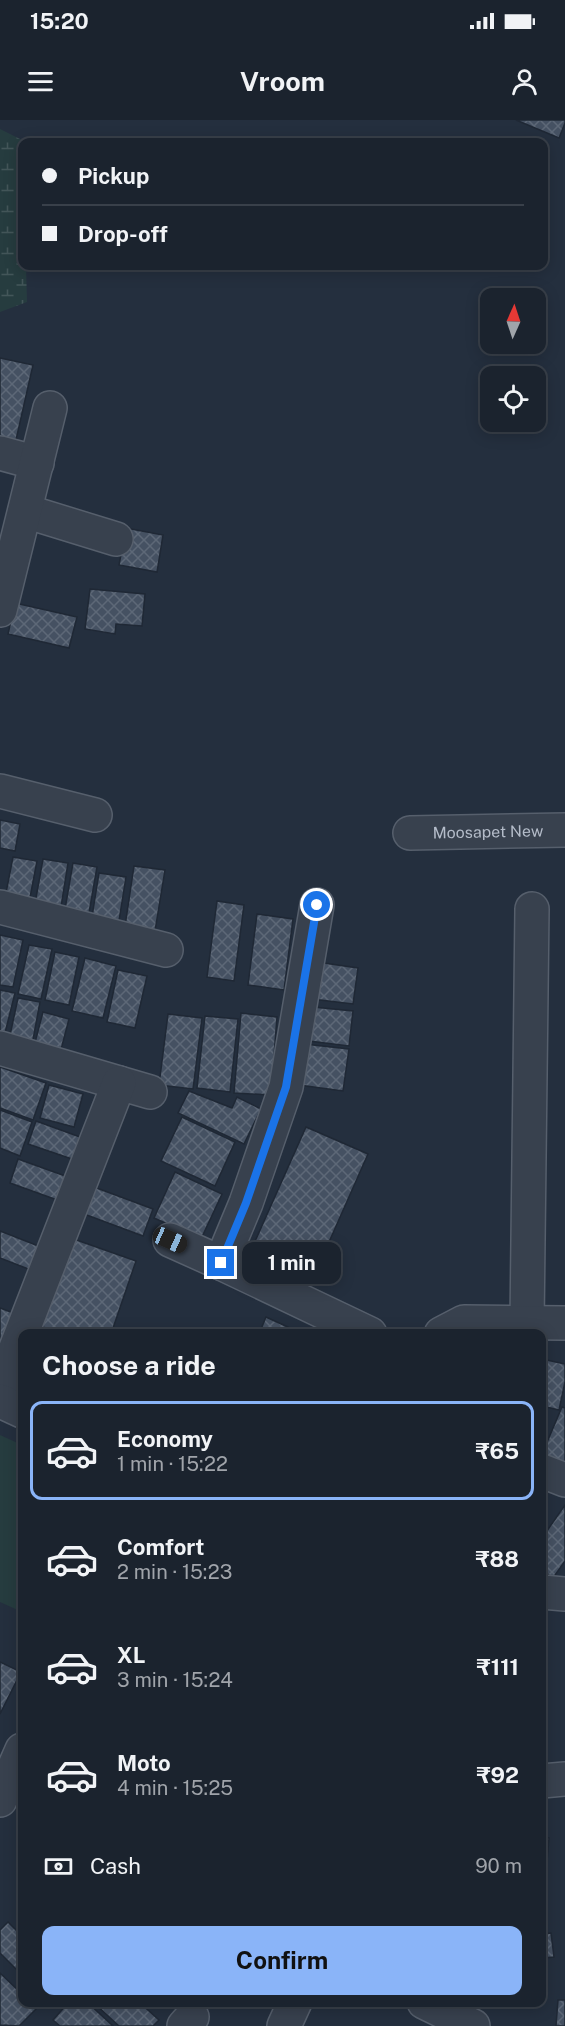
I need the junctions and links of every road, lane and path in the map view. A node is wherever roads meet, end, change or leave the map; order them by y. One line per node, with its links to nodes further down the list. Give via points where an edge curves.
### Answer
1 (50, 408): 3 (street)
2 (0, 453): 3 (street)
3 (37, 463): 4 (street)
4 (25, 511): 5 (street); 6 (street)
5 (116, 539)
6 (5, 570): 7 (street)
7 (0, 610)
8 (0, 791): 9 (street)
9 (96, 815)
10 (565, 830): 11 (street, Moosapet New)
11 (410, 833)
12 (317, 905): 20 (street, via 286,1087)
13 (0, 907): 15 (street)
14 (532, 909): 22 (street)
15 (166, 950)
16 (0, 1048): 17 (street)
17 (118, 1083): 18 (street); 23 (street)
18 (150, 1092)
19 (170, 1240): 20 (street)
20 (221, 1263): 24 (street)
21 (565, 1323): 22 (street)
22 (527, 1324): 25 (street, via 464,1322)
23 (23, 1329)
24 (360, 1329)
25 (451, 1329)
26 (18, 1342): 27 (street)
27 (0, 1389)
28 (0, 1401): 29 (street)
29 (18, 1409)
30 (546, 1473): 31 (street)
31 (565, 1480)
32 (18, 1759): 35 (street)
33 (565, 1779): 34 (street)
34 (546, 1781)
35 (0, 1800)
36 (0, 1807): 37 (street)
37 (18, 1816)
38 (293, 2007): 40 (street)
39 (434, 2007): 41 (street)
40 (284, 2026)
41 (473, 2026)

